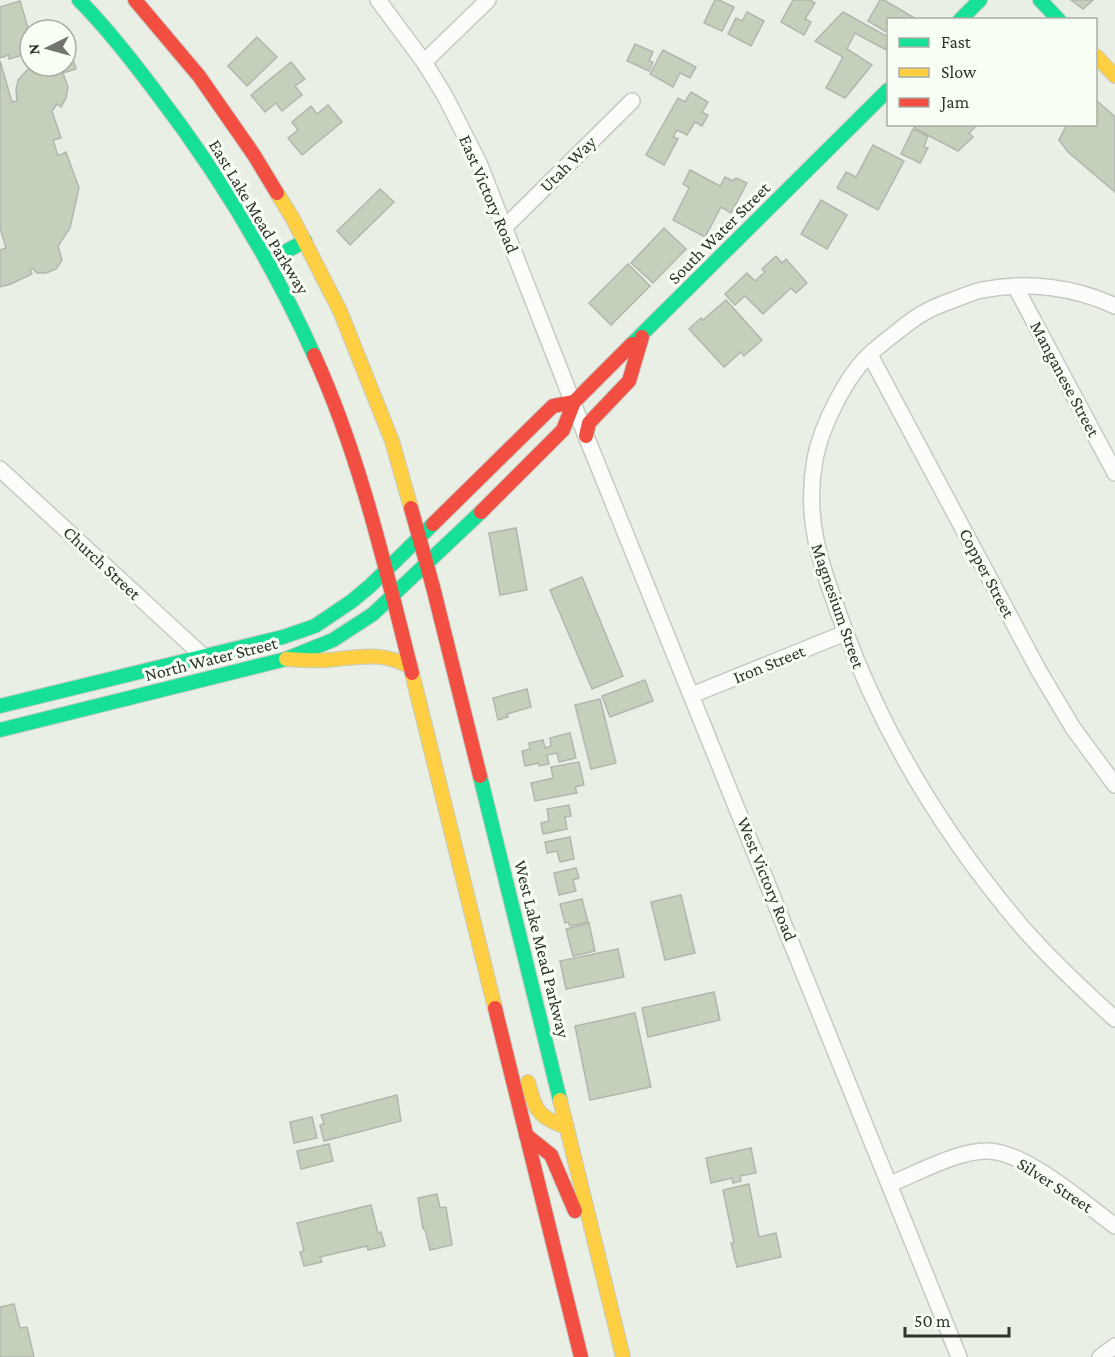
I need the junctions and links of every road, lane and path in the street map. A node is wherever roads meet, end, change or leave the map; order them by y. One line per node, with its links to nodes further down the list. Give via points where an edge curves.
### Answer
1 (79, 0): 16 (main road, East Lake Mead Parkway, via 124,51 205,157)
2 (135, 0): 15 (main road, East Lake Mead Parkway, via 199,76 254,154)
3 (378, 0): 10 (street, East Victory Road)
4 (488, 0): 10 (street)
5 (980, 0): 7 (main road)
6 (1040, 0): 8 (main road)
7 (962, 18)
8 (1057, 18)
9 (1097, 58): 11 (main road)
10 (424, 62): 14 (street, East Victory Road, via 479,163)
11 (1115, 76)
12 (887, 91): 19 (main road, South Water Street)
13 (632, 101): 14 (street, Utah Way)
14 (505, 227): 21 (street, East Victory Road)
15 (305, 241): 16 (main road); 25 (main road, East Lake Mead Parkway, via 362,361 392,441)
16 (268, 261): 30 (main road, East Lake Mead Parkway, via 333,400)
17 (1015, 286): 18 (street, Magnesium Street, via 1046,286 1097,297); 20 (street, Magnesium Street, via 980,290 922,312); 24 (street, Manganese Street)
18 (1115, 306)
19 (643, 334): 21 (main road, South Water Street); 22 (main road, via 629,381 589,423)
20 (870, 354): 31 (street, Magnesium Street, via 831,413 815,458 811,504 814,537); 38 (street, Copper Street, via 1039,671 1073,728)
21 (574, 402): 22 (street, West Victory Road); 25 (main road, South Water Street, via 554,406); 28 (main road, South Water Street, via 563,430)
22 (586, 436): 35 (street, West Victory Road)
23 (0, 470): 32 (street, Church Street)
24 (1115, 472)
25 (420, 536): 26 (main road, East Lake Mead Parkway); 27 (main road, South Water Street)
26 (423, 550): 28 (main road, West Lake Mead Parkway)
27 (403, 553): 30 (main road, North Water Street)
28 (427, 564): 29 (main road, South Water Street); 41 (main road, West Lake Mead Parkway)
29 (410, 580): 30 (main road, North Water Street)
30 (389, 583): 32 (main road, North Water Street, via 352,601 315,626); 33 (main road, North Water Street, via 373,614 333,640); 34 (main road)
31 (845, 633): 35 (street, Iron Street); 40 (street, Magnesium Street, via 872,698 960,848 1023,928)
32 (203, 656): 36 (main road, North Water Street)
33 (286, 659): 34 (main road, via 315,661 380,655); 37 (main road, North Water Street)
34 (411, 667): 39 (main road)
35 (692, 695): 43 (street, West Victory Road)
36 (0, 706)
37 (0, 730)
38 (1115, 785)
39 (494, 1002): 41 (main road, via 513,1027 536,1111 550,1122); 42 (main road)
40 (1115, 1019)
41 (567, 1126): 45 (main road, West Lake Mead Parkway)
42 (526, 1135): 45 (main road, via 551,1155); 47 (main road)
43 (890, 1184): 44 (street, Silver Street, via 958,1157 996,1152 1042,1173); 49 (street, West Victory Road)
44 (1115, 1226)
45 (606, 1285): 48 (main road, West Lake Mead Parkway)
46 (1115, 1346): 50 (street)
47 (581, 1357)
48 (623, 1357)
49 (959, 1357)
50 (1100, 1357)

